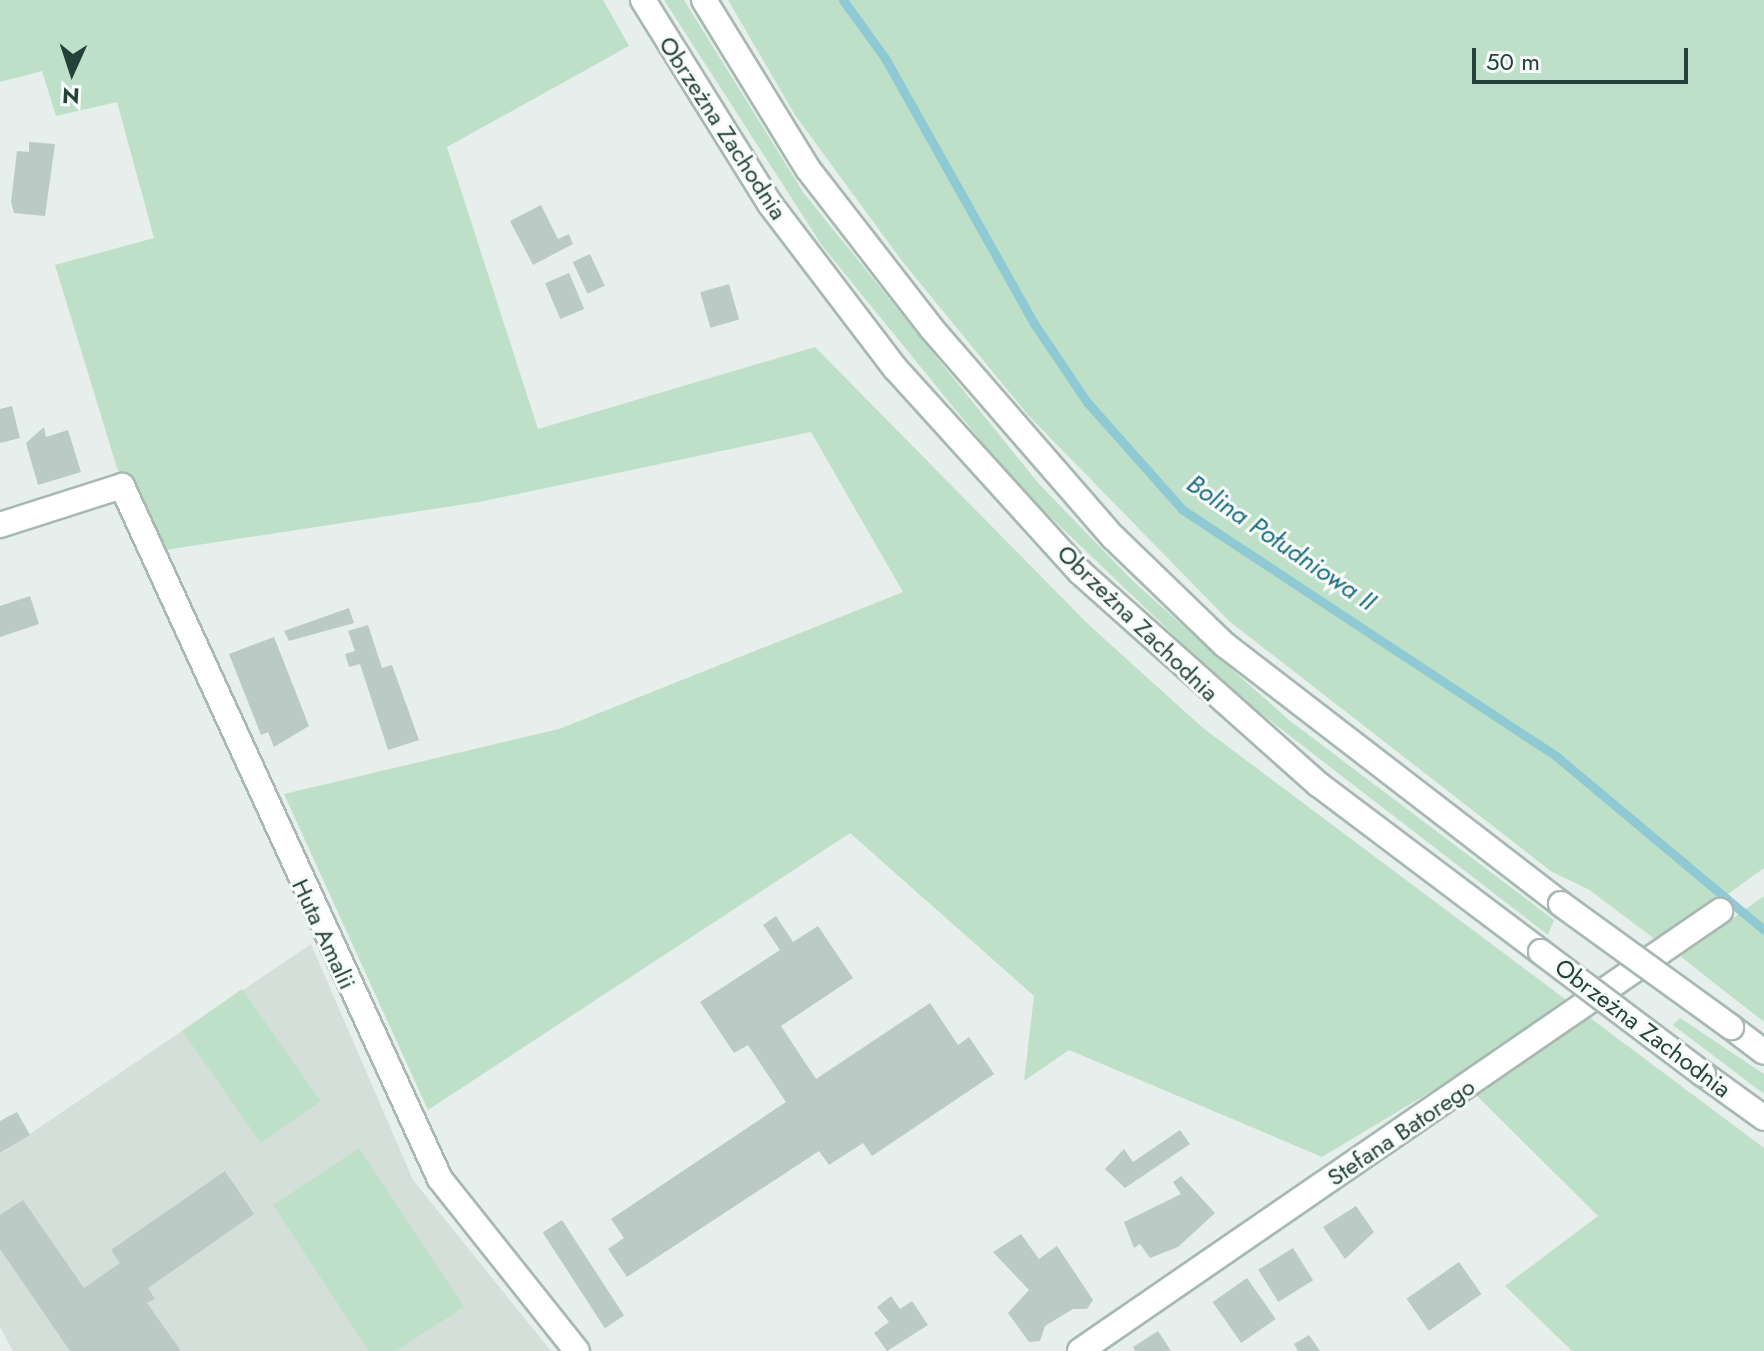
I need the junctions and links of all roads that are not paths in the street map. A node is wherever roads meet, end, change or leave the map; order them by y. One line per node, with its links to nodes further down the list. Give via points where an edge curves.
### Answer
1 (643, 0): 6 (street, Obrzeżna Zachodnia, bridge, via 789,229 895,368 1080,572 1295,765)
2 (704, 0): 5 (street, Obrzeżna Zachodnia, bridge, via 808,169 932,329 1113,537 1225,645 1561,904)
3 (0, 525): 7 (street, Huta Amalii, via 122,486 440,1179)
4 (1720, 911): 8 (street, Stefana Batorego)
5 (1764, 1052)
6 (1764, 1118)
7 (577, 1351)
8 (1080, 1351)

